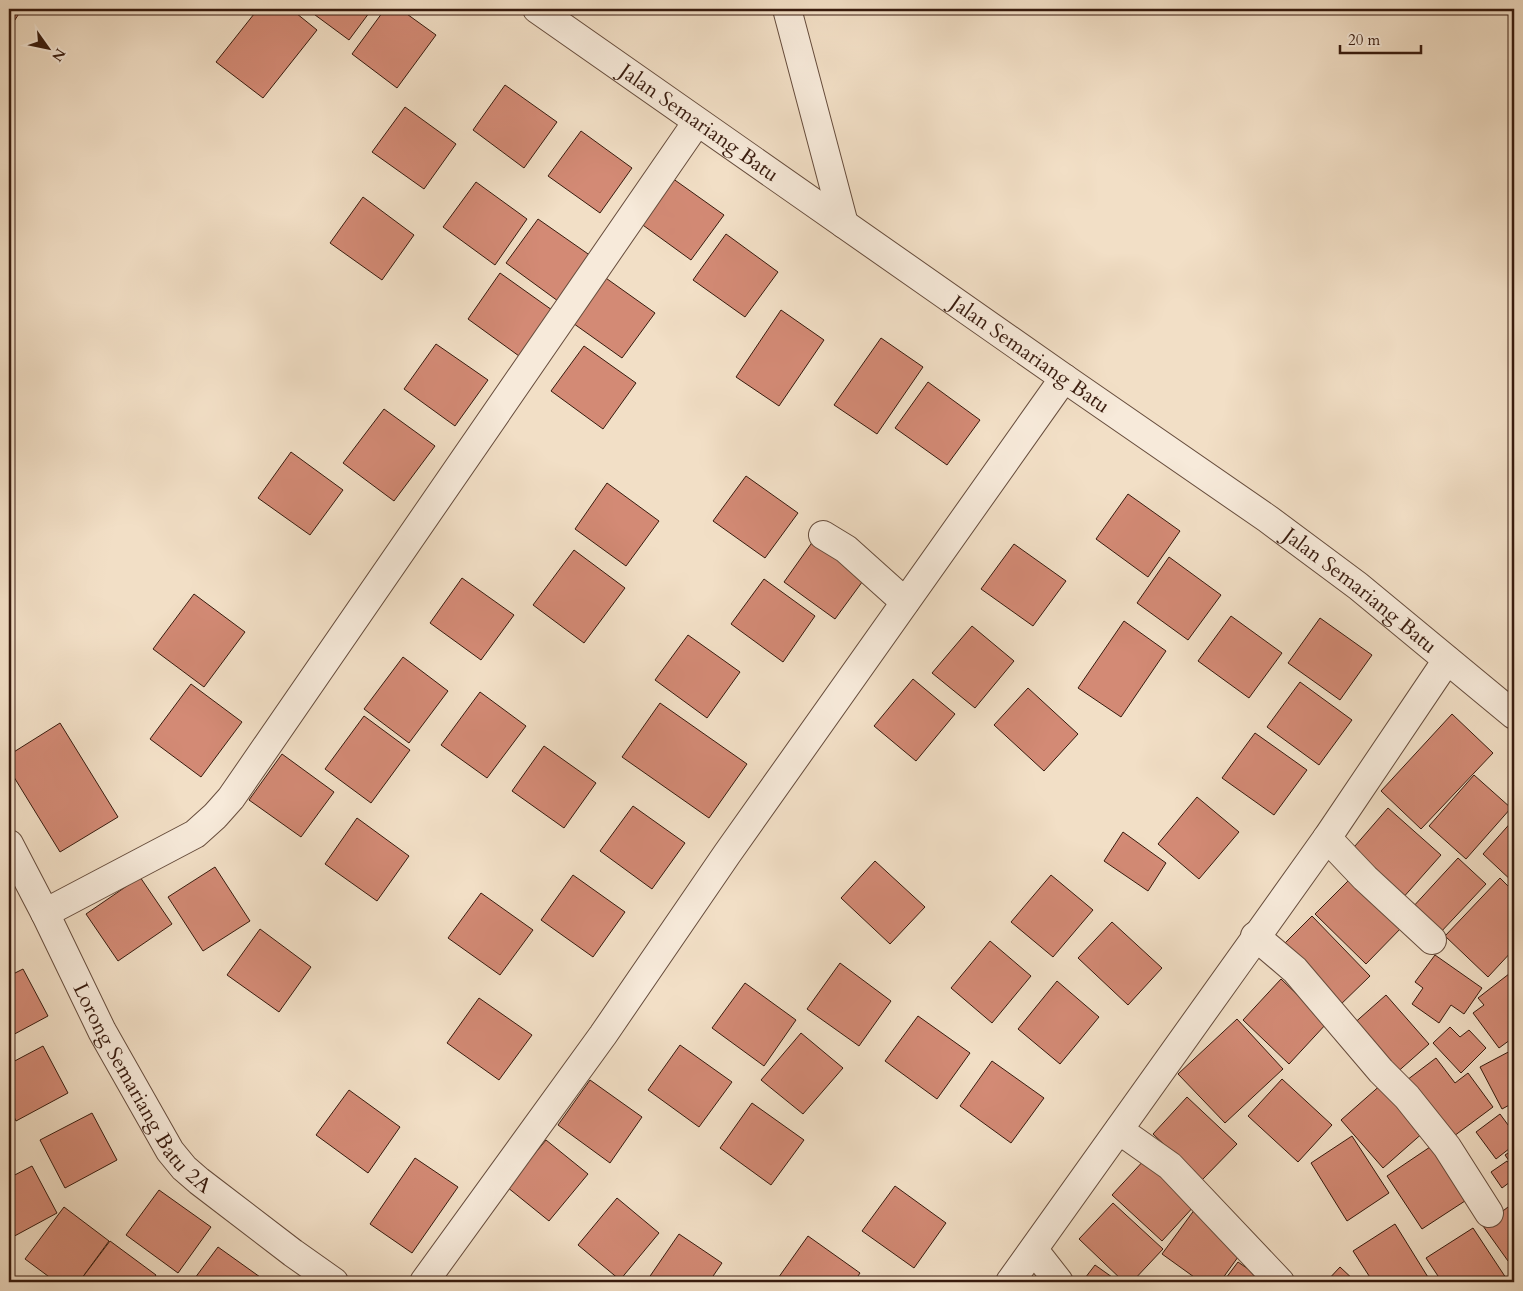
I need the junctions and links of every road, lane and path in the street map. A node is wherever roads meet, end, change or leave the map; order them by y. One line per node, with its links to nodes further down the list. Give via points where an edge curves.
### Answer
1 (537, 9): 3 (street, Jalan Semariang Batu)
2 (787, 9): 4 (street)
3 (697, 122): 4 (street, Jalan Semariang Batu); 12 (street, via 215,816 195,834)
4 (844, 224): 5 (street, Jalan Semariang Batu)
5 (1064, 378): 7 (street); 8 (street, Jalan Semariang Batu, via 1268,519 1358,586)
6 (823, 535): 7 (street, via 846,549)
7 (905, 602): 19 (street, via 602,1035)
8 (1447, 660): 9 (street, Jalan Semariang Batu); 10 (street)
9 (1514, 715)
10 (1327, 838): 13 (street); 14 (street)
11 (9, 844): 12 (street, Lorong Semariang Batu 2A)
12 (45, 913): 18 (street, Lorong Semariang Batu 2A, via 102,1031 170,1151 199,1181)
13 (1256, 936): 15 (street); 16 (street, via 1295,970 1407,1097 1447,1147)
14 (1432, 940)
15 (1119, 1130): 17 (street); 22 (street, via 1170,1166)
16 (1488, 1213)
17 (1034, 1250): 20 (street); 21 (street)
18 (334, 1282)
19 (424, 1282)
20 (1010, 1282)
21 (1059, 1282)
22 (1280, 1282)

